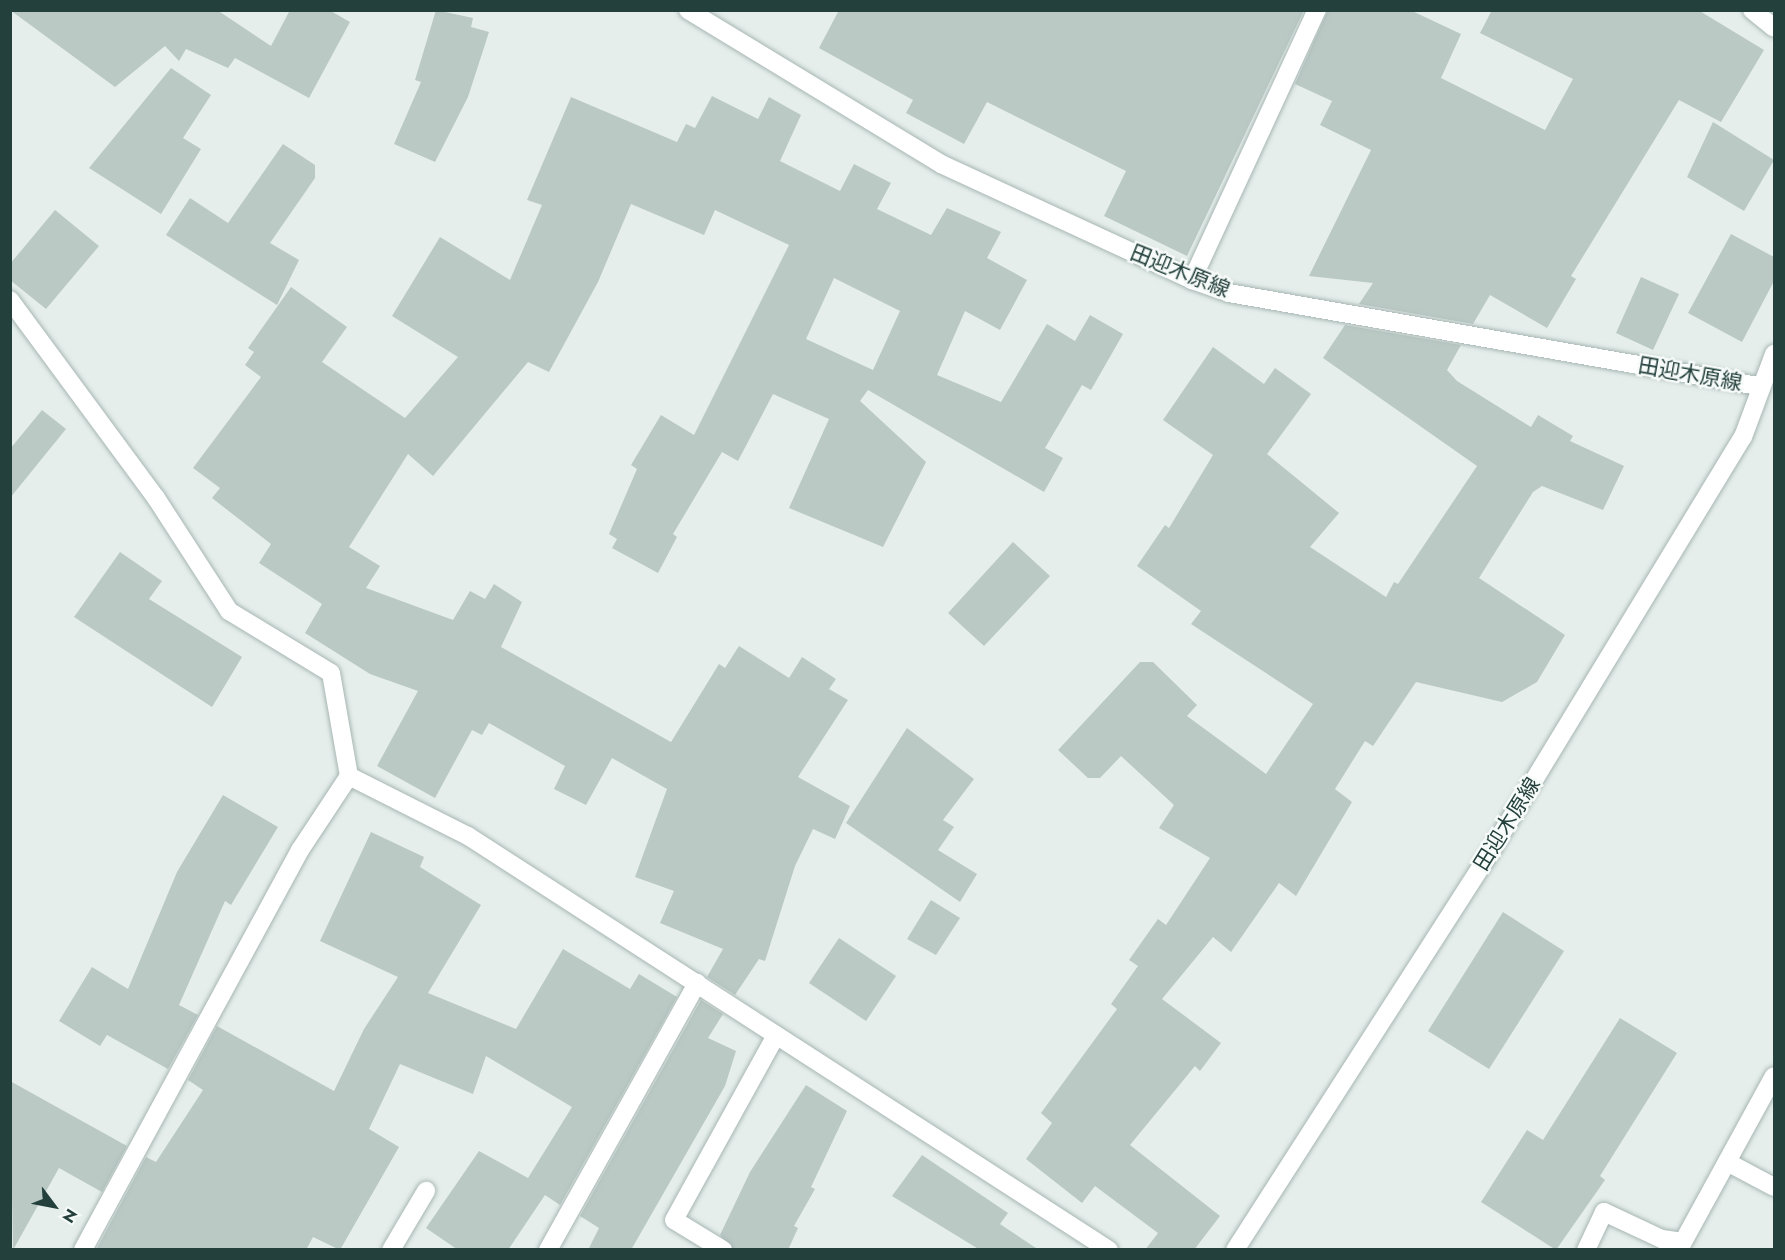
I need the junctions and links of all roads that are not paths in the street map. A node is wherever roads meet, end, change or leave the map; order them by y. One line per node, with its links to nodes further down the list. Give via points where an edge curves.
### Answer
1 (688, 10): 5 (street, 田迎木原線, via 940,164)
2 (1317, 10): 5 (street)
3 (1752, 10): 4 (street)
4 (1774, 28)
5 (1192, 280): 8 (street, 田迎木原線, via 1230,293)
6 (10, 300): 10 (street, via 156,498 229,611 330,673)
7 (1774, 354): 8 (street)
8 (1758, 386): 9 (street); 22 (street, 田迎木原線, via 1737,447 1494,846)
9 (1774, 395)
10 (349, 776): 11 (street, via 468,836); 17 (street, via 300,850)
11 (697, 983): 12 (street); 19 (street)
12 (776, 1035): 20 (street, via 674,1220); 21 (street)
13 (1774, 1076): 14 (street)
14 (1727, 1162): 15 (street); 23 (street, via 1683,1242 1662,1239 1604,1212)
15 (1774, 1187)
16 (426, 1191): 18 (street)
17 (83, 1250)
18 (392, 1250)
19 (548, 1250)
20 (723, 1250)
21 (1109, 1250)
22 (1235, 1250)
23 (1586, 1250)

